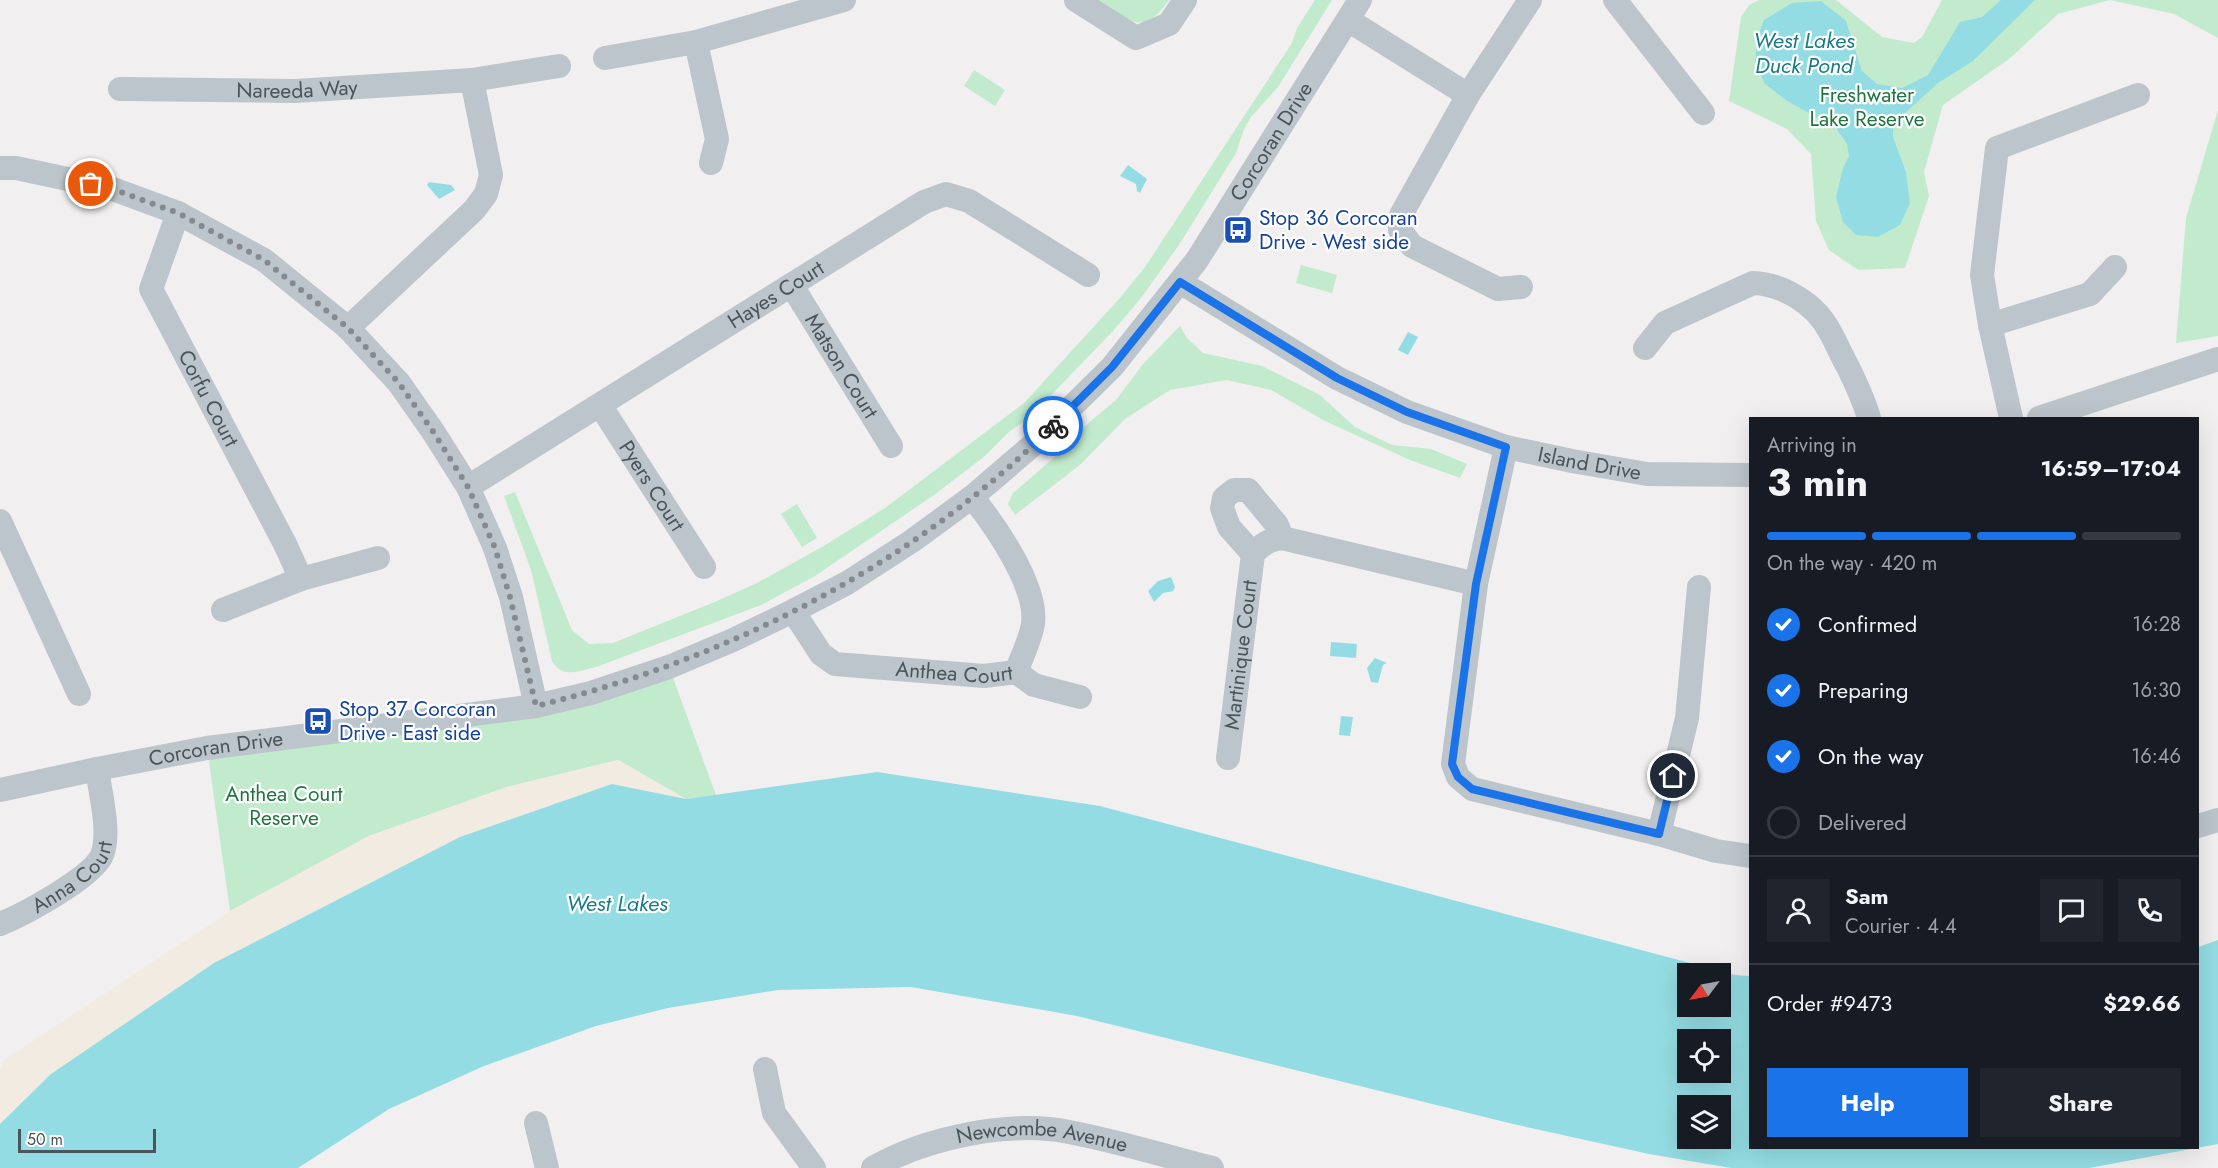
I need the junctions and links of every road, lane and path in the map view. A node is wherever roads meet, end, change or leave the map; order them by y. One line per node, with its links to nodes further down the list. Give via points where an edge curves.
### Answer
1 (844, 0): 7 (street)
2 (1076, 0): 3 (street, via 1136,38 1169,24)
3 (1185, 0)
4 (1530, 0): 12 (street)
5 (1615, 0): 14 (street)
6 (1354, 10): 12 (street); 20 (street, Corcoran Drive)
7 (696, 42): 8 (street); 15 (street, via 717,139)
8 (605, 58)
9 (559, 66): 10 (street, Nareeda Way)
10 (472, 80): 11 (street, Nareeda Way, via 295,91); 24 (street, via 491,175 486,194 474,210)
11 (120, 89)
12 (1468, 95): 22 (street, via 1401,215 1400,230 1412,246 1498,289)
13 (2138, 95): 23 (street, via 1997,148 1982,275)
14 (1703, 113)
15 (711, 163)
16 (0, 168): 17 (street, via 110,188)
17 (178, 213): 24 (street, via 264,260); 41 (street, Corfu Court, via 151,289)
18 (2115, 267): 23 (street, via 2090,294)
19 (1088, 275): 21 (street, Hayes Court, via 969,201 946,194 924,202)
20 (1180, 282): 32 (street, Island Drive, via 1337,378 1407,412); 35 (street, Corcoran Drive, via 1112,367 1035,443)
21 (792, 286): 27 (street, Hayes Court); 31 (street, Matson Court)
22 (1521, 287)
23 (1990, 325): 29 (street)
24 (348, 328): 34 (street, via 399,383)
25 (1645, 348): 28 (street, via 1665,323 1754,283 1767,283 1802,301 1828,328)
26 (2218, 359): 30 (street)
27 (600, 405): 34 (street, Hayes Court); 40 (street, Pyers Court)
28 (1869, 417)
29 (2011, 417)
30 (2042, 417)
31 (891, 446)
32 (1506, 447): 33 (street, Island Drive, via 1647,474); 42 (street)
33 (1749, 475)
34 (468, 487): 49 (street, via 495,548)
35 (972, 497): 45 (street, Corcoran Drive, via 912,541); 46 (street, Anthea Court, via 1002,538 1032,601 1033,623)
36 (0, 521): 47 (street)
37 (1282, 538): 38 (street, Martinique Court, via 1270,540); 38 (street, Martinique Court, via 1277,525 1248,490 1234,490 1224,498 1221,508 1229,527); 42 (street)
38 (1253, 554): 50 (street, Martinique Court)
39 (378, 558): 41 (street)
40 (704, 567)
41 (301, 579): 44 (street)
42 (1476, 584): 55 (street, via 1452,764 1458,777 1472,789)
43 (1699, 587): 55 (street, via 1687,717)
44 (223, 610)
45 (794, 611): 46 (street, Anthea Court, via 821,654 835,664 984,676); 49 (street, Corcoran Drive, via 669,667 591,693)
46 (1016, 672): 48 (street, via 1034,685)
47 (78, 694)
48 (1080, 698)
49 (536, 706): 51 (street, Corcoran Drive, via 207,748)
50 (1228, 758)
51 (97, 768): 52 (street, Corcoran Drive); 57 (street, Anna Court, via 105,833 102,856 84,876)
52 (0, 790)
53 (2218, 820): 54 (street)
54 (2199, 826)
55 (1659, 834): 56 (street, via 1716,851)
56 (1749, 856)
57 (0, 924)
58 (765, 1069): 62 (street, via 774,1113)
59 (536, 1123): 61 (street)
60 (1205, 1167): 63 (street, Newcombe Avenue, via 1067,1131 1020,1129 995,1130 931,1144)
61 (547, 1168)
62 (814, 1168)
63 (873, 1168)

